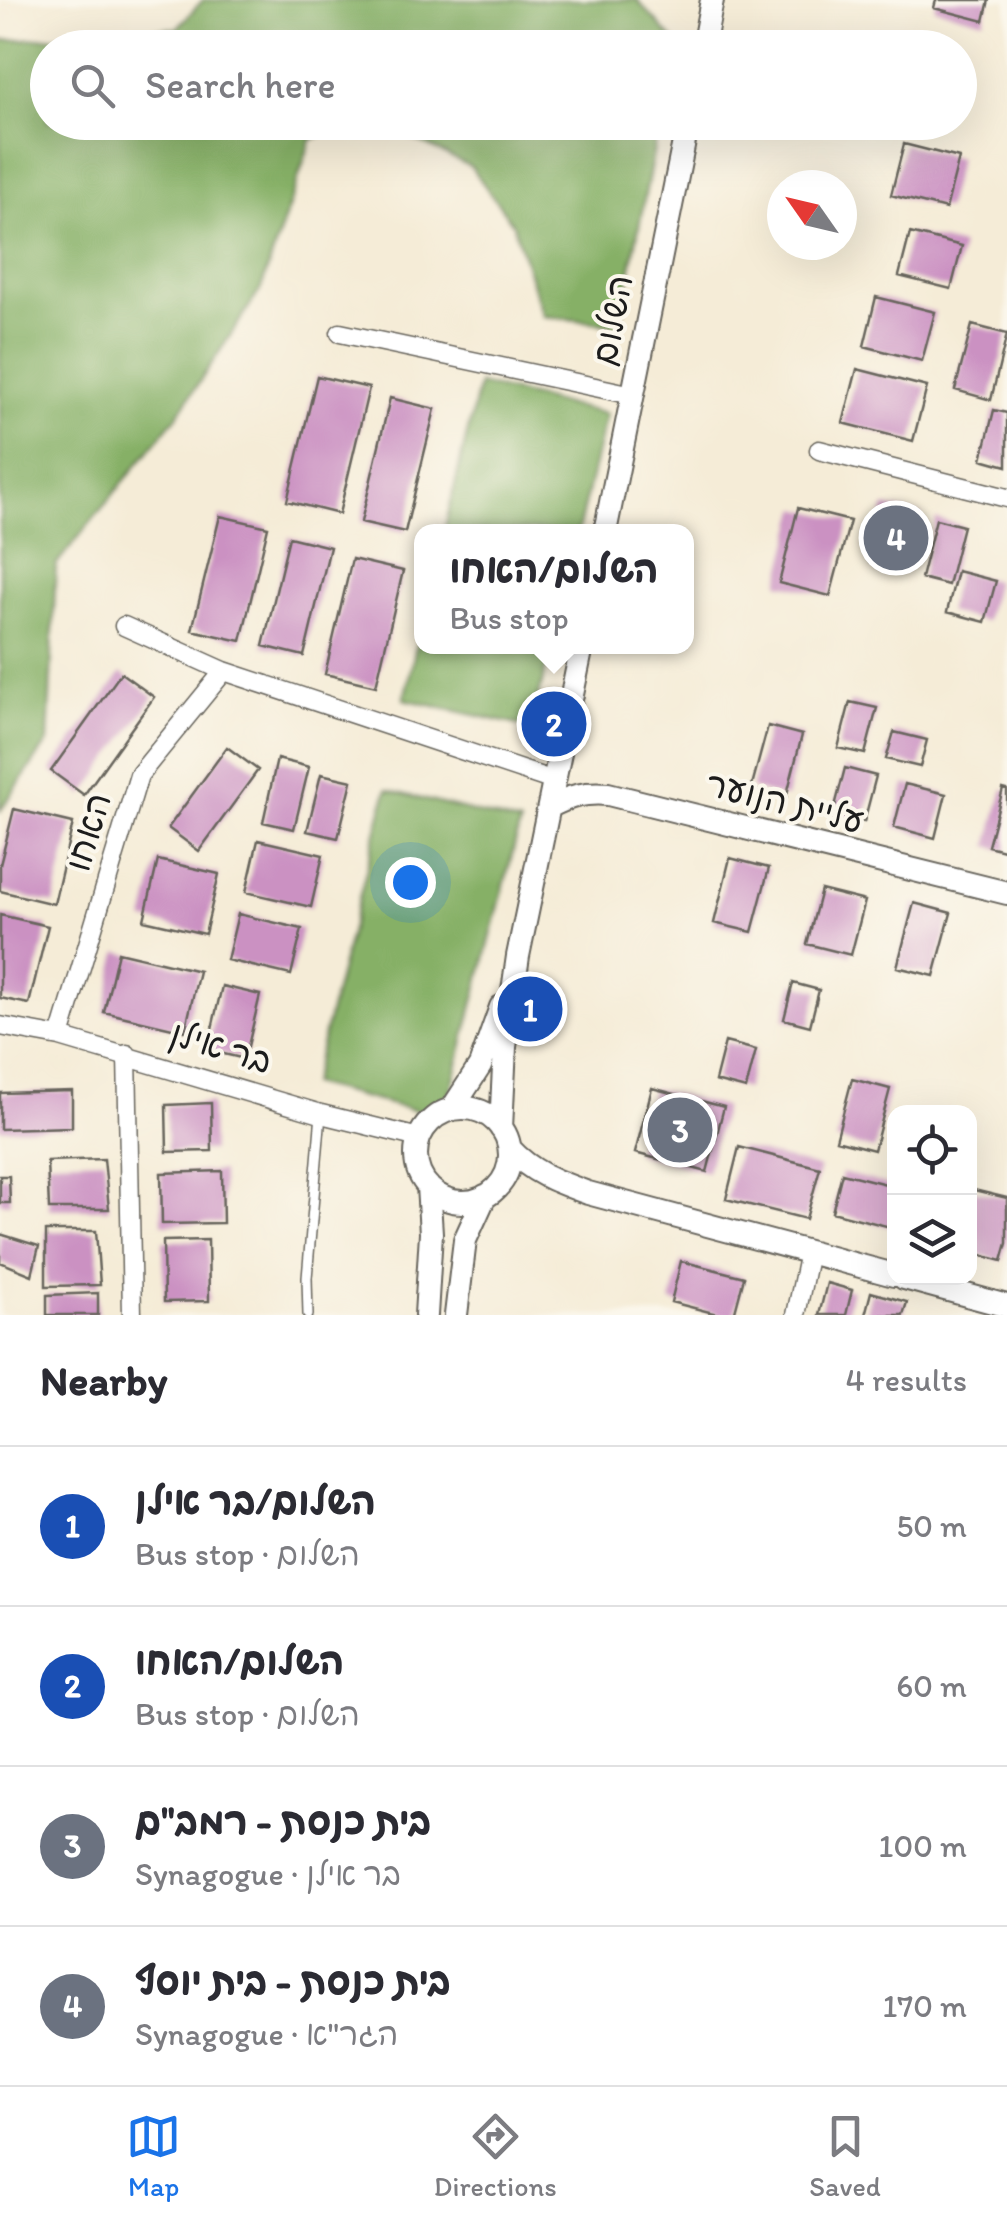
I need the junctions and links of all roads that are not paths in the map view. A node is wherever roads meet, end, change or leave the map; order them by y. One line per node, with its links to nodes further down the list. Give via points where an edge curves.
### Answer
1 (712, 0): 2 (street)
2 (706, 30)
3 (684, 140): 5 (street, השלום)
4 (340, 333): 5 (street)
5 (633, 395): 8 (street, השלום)
6 (818, 450): 7 (street)
7 (1007, 498)
8 (607, 524)
9 (124, 626): 11 (street)
10 (580, 654): 12 (street)
11 (224, 672): 12 (street); 17 (street, האחו, via 139,775)
12 (554, 781): 13 (street)
13 (548, 807): 14 (street, עליית הנוער, via 588,792 608,794); 15 (street)
14 (1007, 892)
15 (518, 956): 19 (street, via 480,1066); 22 (street, via 505,1047)
16 (0, 1026): 17 (street, בר אילן)
17 (60, 1036): 18 (street, בר אילן)
18 (127, 1054): 20 (street, בר אילן); 29 (street)
19 (452, 1109): 21 (street); 22 (street, via 482,1112)
20 (322, 1114): 21 (street, בר אילן); 30 (lane)
21 (420, 1138): 23 (street, via 418,1168)
22 (506, 1138): 24 (street, via 509,1165); 25 (street, via 524,1164 588,1193)
23 (428, 1186): 24 (street, via 448,1200); 31 (street)
24 (485, 1196): 32 (street, via 465,1240)
25 (809, 1252): 26 (street); 33 (street)
26 (887, 1273)
27 (930, 1285): 28 (street)
28 (1007, 1306)
29 (132, 1315)
30 (308, 1315)
31 (426, 1315)
32 (456, 1315)
33 (796, 1315)

